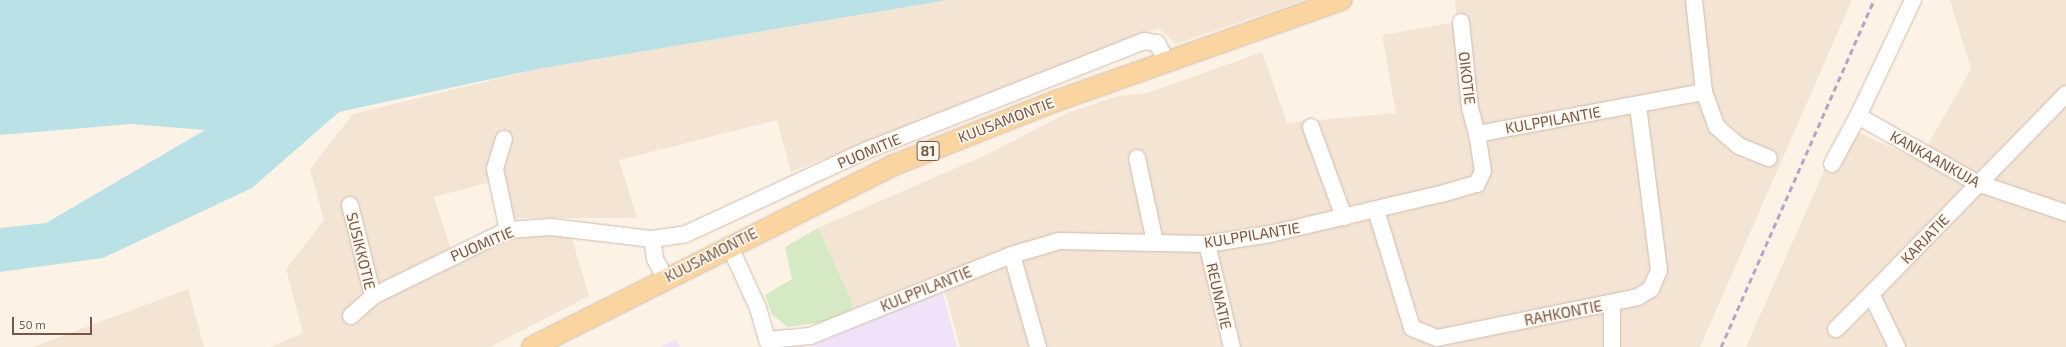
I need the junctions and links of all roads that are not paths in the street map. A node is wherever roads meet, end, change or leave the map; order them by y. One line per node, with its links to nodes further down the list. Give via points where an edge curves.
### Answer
1 (1342, 0): 5 (main road, KUUSAMONTIE / 81)
2 (1694, 0): 6 (street)
3 (1913, 0): 9 (street)
4 (1461, 22): 11 (street, OIKOTIE, via 1470,108)
5 (1167, 62): 22 (street, PUOMITIE, via 1157,43 1144,41 865,151 702,228); 25 (main road, KUUSAMONTIE / 81, via 972,132 894,165)
6 (1704, 92): 8 (street, KULPPILANTIE); 14 (street, via 1723,136)
7 (2066, 94): 16 (street, KARJATIE)
8 (1638, 105): 11 (street, KULPPILANTIE); 30 (street, RAHKONTIE, via 1660,270 1651,289 1638,297)
9 (1858, 116): 15 (street); 16 (street, KANKAANKUJA)
10 (1311, 127): 20 (street)
11 (1477, 134): 18 (street, KULPPILANTIE, via 1483,171 1477,184)
12 (504, 139): 21 (street, via 495,170)
13 (1138, 158): 23 (street)
14 (1769, 158)
15 (1832, 164)
16 (1977, 183): 19 (street, KANKAANKUJA); 28 (street, KARJATIE)
17 (350, 205): 29 (street, SUSIKKOTIE)
18 (1376, 210): 20 (street, KULPPILANTIE); 30 (street, RAHKONTIE, via 1402,307 1412,328 1424,333 1437,338)
19 (2066, 213)
20 (1344, 217): 24 (street, KULPPILANTIE)
21 (508, 230): 22 (street, PUOMITIE, via 551,227); 29 (street, PUOMITIE)
22 (652, 238): 27 (street, via 655,259)
23 (1155, 242): 24 (street, KULPPILANTIE); 26 (street, KULPPILANTIE, via 1059,241)
24 (1207, 244): 36 (street, REUNATIE)
25 (729, 246): 27 (main road, KUUSAMONTIE / 81); 33 (street, KULPPILANTIE, via 758,308)
26 (1012, 255): 33 (street, KULPPILANTIE, via 823,333); 35 (street)
27 (665, 278): 34 (main road, KUUSAMONTIE / 81)
28 (1871, 294): 32 (street, KARJATIE); 38 (street)
29 (372, 296): 31 (street, PUOMITIE)
30 (1612, 303): 37 (street)
31 (350, 316)
32 (1836, 329)
33 (768, 343)
34 (532, 347)
35 (1038, 347)
36 (1232, 347)
37 (1612, 347)
38 (1897, 347)

